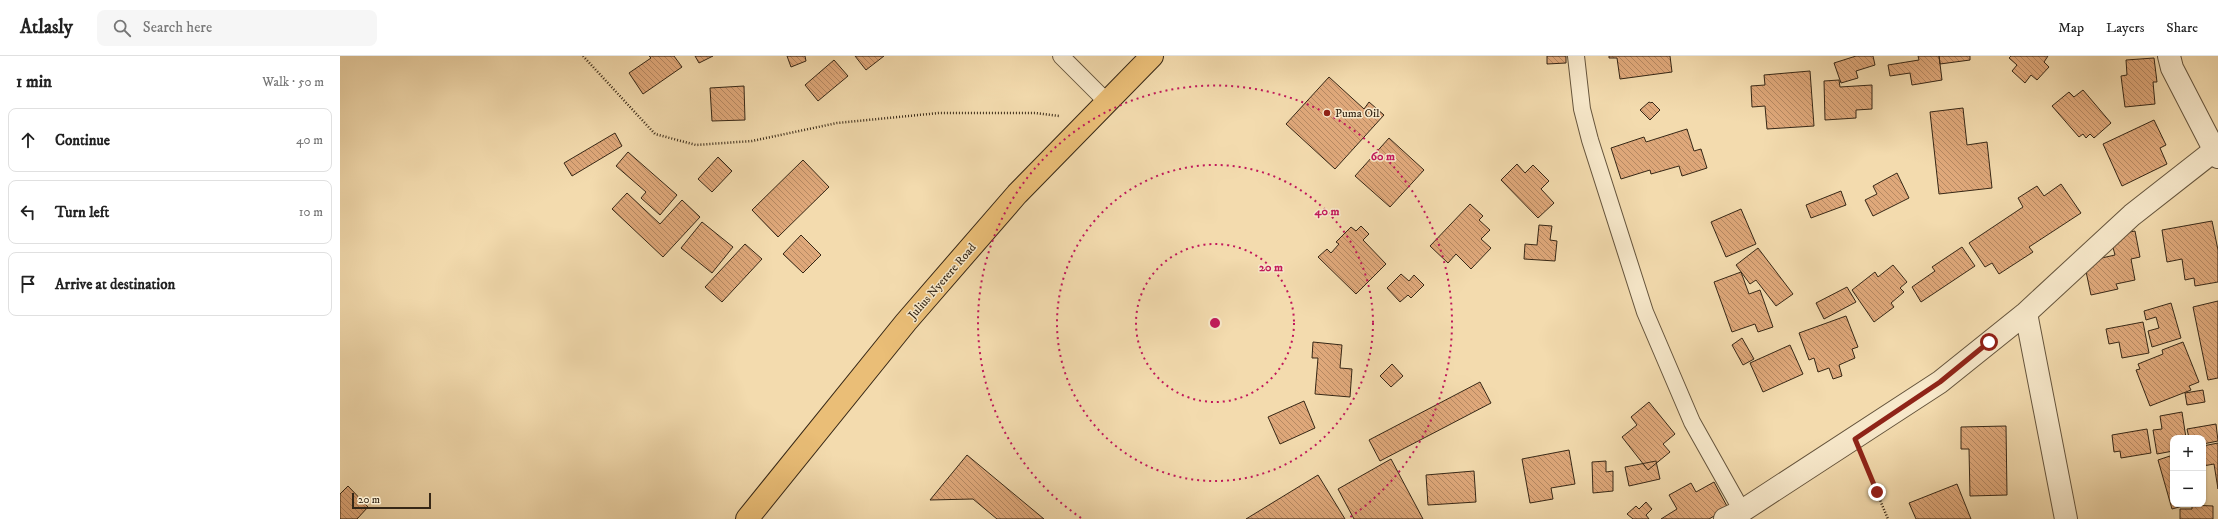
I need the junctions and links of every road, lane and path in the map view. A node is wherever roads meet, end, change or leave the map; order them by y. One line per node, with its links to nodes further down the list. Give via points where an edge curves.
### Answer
1 (583, 56): 7 (path, via 655,134 696,144 752,141 837,123 939,113 1035,114)
2 (1061, 56): 6 (lane)
3 (1152, 56): 6 (highway, Julius Nyerere Road)
4 (1576, 56): 11 (lane, via 1582,109 1590,140 1645,312 1692,422)
5 (2168, 56): 8 (street)
6 (1107, 102): 7 (highway, Julius Nyerere Road)
7 (1090, 120): 12 (highway, Julius Nyerere Road, via 1017,194 906,322)
8 (2216, 154): 9 (street, via 2132,215)
9 (2026, 313): 10 (street, via 1940,382); 14 (street)
10 (1855, 439): 11 (street); 13 (path)
11 (1738, 516)
12 (747, 519)
13 (1888, 519)
14 (2066, 519)

